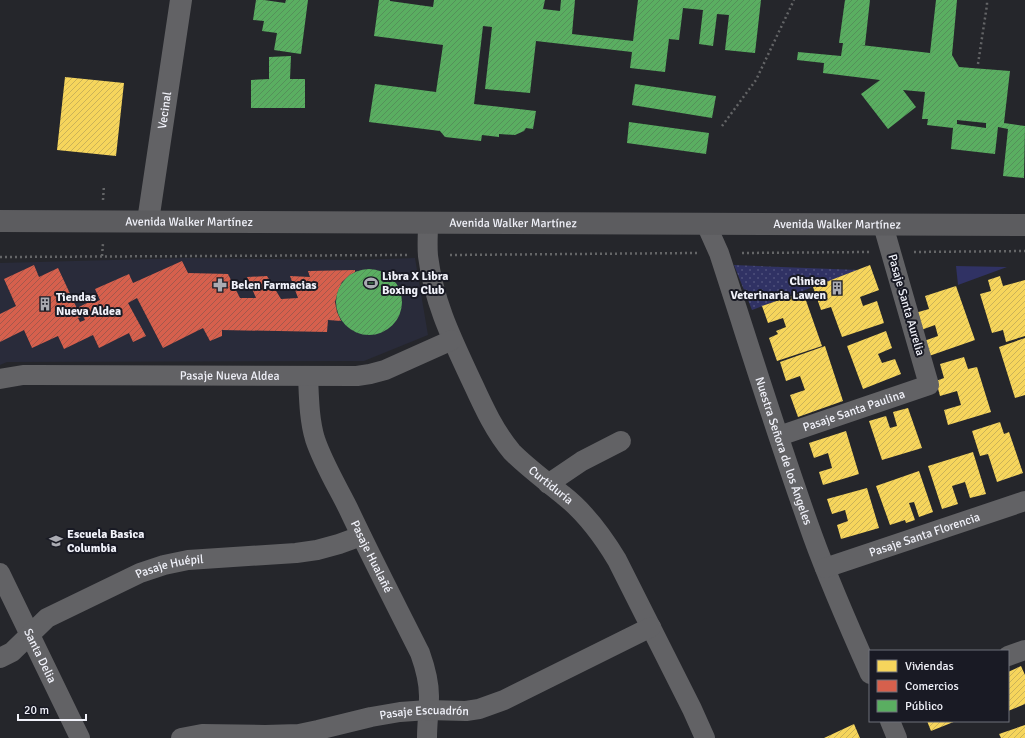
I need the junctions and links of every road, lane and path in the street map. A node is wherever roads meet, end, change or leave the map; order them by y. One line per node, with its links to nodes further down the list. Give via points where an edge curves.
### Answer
1 (181, 0): 6 (street, Vecinal)
2 (794, 0): 5 (path, via 756,80)
3 (987, 0): 4 (path)
4 (978, 64)
5 (722, 126)
6 (148, 221): 7 (main road, Avenida Walker Martínez); 8 (main road, Avenida Walker Martínez)
7 (0, 222)
8 (428, 223): 9 (main road, Avenida Walker Martínez); 15 (street, Curtiduría)
9 (706, 224): 10 (main road, Avenida Walker Martínez); 14 (street, Nuestra Señora de los Ángeles)
10 (883, 225): 11 (main road, Avenida Walker Martínez); 13 (street, Pasaje Santa Aurelia)
11 (1025, 225)
12 (1025, 251): 13 (path)
13 (891, 252): 14 (path); 20 (street, Pasaje Santa Aurelia)
14 (719, 253): 15 (path); 21 (street, Nuestra Señora de los Ángeles)
15 (428, 255): 16 (path); 17 (street, Curtiduría, via 436,298)
16 (0, 257)
17 (452, 340): 18 (street, Pasaje Nueva Aldea, via 385,370 370,374); 23 (street, Curtiduría, via 500,436 511,451)
18 (308, 376): 19 (street, Pasaje Nueva Aldea, via 36,375); 25 (street, Pasaje Hualañé, via 309,405 315,439)
19 (0, 379)
20 (929, 385): 21 (street, Pasaje Santa Paulina)
21 (778, 436): 26 (street, Nuestra Señora de los Ángeles)
22 (621, 441): 23 (street, via 582,461)
23 (548, 484): 28 (street, Curtiduría, via 577,507 605,539)
24 (1025, 500): 26 (street, Pasaje Santa Florencia)
25 (361, 536): 29 (street, Pasaje Huépil, via 339,544 296,553 188,560 164,565 140,573 47,618); 34 (street, Pasaje Hualañé, via 420,653 428,679)
26 (825, 568): 33 (street, Nuestra Señora de los Ángeles)
27 (0, 573): 29 (street, Santa Delia)
28 (651, 627): 34 (street, Pasaje Escuadrón, via 492,705 466,711); 39 (street, Curtiduría)
29 (30, 635): 32 (street, Pasaje Huépil, via 12,652); 36 (street, Santa Delia)
30 (1025, 650): 31 (street)
31 (1009, 656)
32 (0, 658)
33 (869, 672)
34 (428, 710): 37 (street, Pasaje Escuadrón, via 371,717 299,734 202,734); 38 (street, Pasaje Hualañé)
35 (890, 722): 40 (street)
36 (80, 738)
37 (182, 738)
38 (427, 738)
39 (705, 738)
40 (897, 738)

